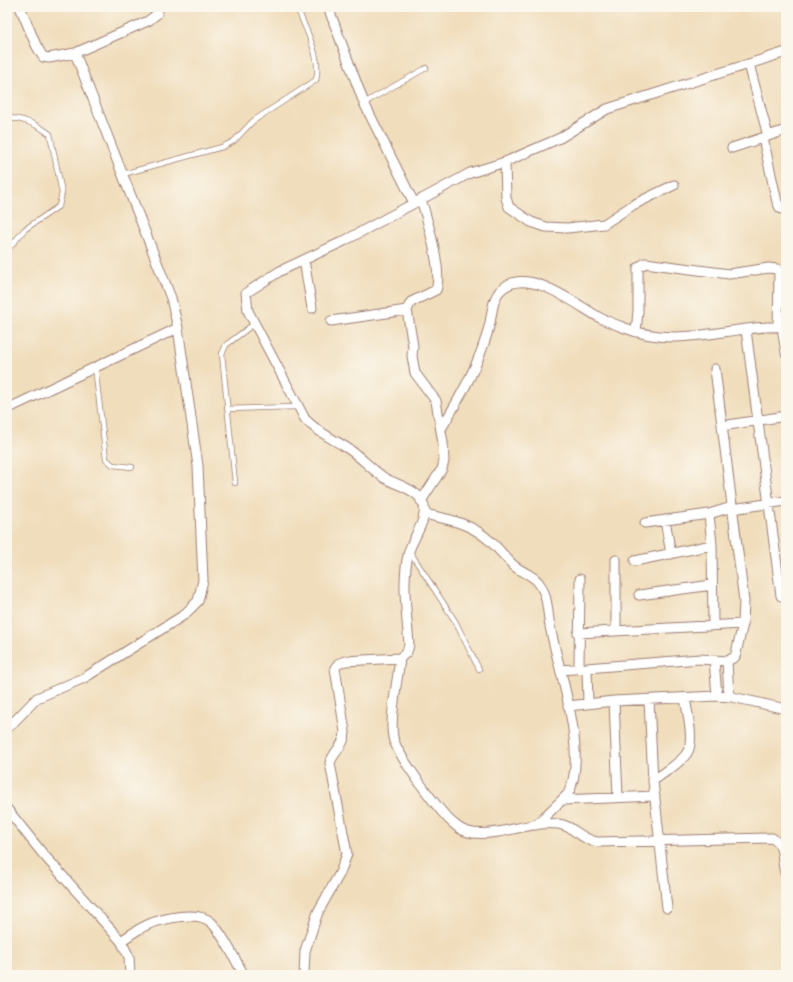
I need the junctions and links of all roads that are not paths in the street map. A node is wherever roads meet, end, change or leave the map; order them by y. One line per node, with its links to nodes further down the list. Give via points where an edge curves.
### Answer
1 (20, 7): 6 (street, via 43,57)
2 (159, 7): 6 (street, via 157,14 148,21)
3 (297, 7): 15 (lane, via 317,62 316,80 253,121 234,142)
4 (328, 7): 9 (street)
5 (786, 52): 7 (street)
6 (75, 53): 15 (street)
7 (748, 64): 12 (street); 14 (street, via 607,109 560,138)
8 (426, 68): 9 (lane)
9 (364, 103): 17 (street)
10 (7, 118): 19 (lane, via 39,126 50,134 62,193 58,206 24,230)
11 (786, 130): 12 (street)
12 (765, 137): 13 (street); 18 (street, via 777,202 780,208)
13 (732, 148)
14 (505, 162): 16 (street, via 506,198 509,207 531,222 546,227 567,228 604,224 633,205); 17 (street, via 470,173)
15 (123, 174): 27 (street, via 171,298)
16 (674, 185)
17 (418, 201): 20 (street); 23 (street, via 433,240 437,286 432,293 411,302)
18 (786, 211)
19 (7, 249)
20 (304, 260): 22 (street); 25 (street, via 246,292 248,311)
21 (782, 292): 26 (street); 29 (street, via 777,269 729,274 645,263 638,268)
22 (312, 308)
23 (407, 310): 24 (street); 39 (street, via 415,373 436,401)
24 (331, 321)
25 (255, 324): 33 (street); 35 (lane, via 223,349 221,360)
26 (782, 327): 28 (street); 30 (street)
27 (178, 328): 31 (street); 78 (street, via 198,466 203,580 198,601 184,615 84,678 37,698)
28 (746, 330): 29 (street, via 684,337 657,337); 37 (street)
29 (636, 332): 39 (street, via 603,319 540,285 521,281 509,284 500,290 495,300 487,334 473,370)
30 (786, 353)
31 (95, 365): 34 (street); 40 (lane, via 106,459 113,465)
32 (715, 369): 38 (street)
33 (297, 407): 35 (lane); 42 (street, via 311,426 349,449 384,477 413,492)
34 (7, 408)
35 (227, 409): 41 (lane)
36 (786, 416): 37 (street)
37 (758, 420): 38 (street); 44 (street)
38 (722, 426): 45 (street)
39 (441, 429): 42 (street, via 444,461)
40 (132, 467)
41 (235, 483)
42 (421, 501): 46 (street, via 424,505)
43 (786, 501): 44 (street)
44 (769, 503): 45 (street); 55 (street)
45 (732, 508): 47 (street); 60 (street, via 744,601)
46 (424, 514): 51 (street); 69 (street, via 468,525 489,540 514,565 536,580 544,595)
47 (708, 514): 48 (street); 50 (street)
48 (665, 520): 49 (street); 52 (street)
49 (645, 522)
50 (712, 545): 52 (street); 57 (street)
51 (409, 551): 64 (street, via 406,565 408,645); 68 (lane, via 454,621)
52 (671, 554): 54 (street)
53 (616, 560): 62 (street)
54 (635, 561)
55 (782, 568): 59 (street)
56 (580, 579): 63 (street)
57 (712, 585): 58 (street); 61 (street)
58 (639, 595)
59 (781, 596)
60 (743, 624): 61 (street); 66 (street, via 735,657)
61 (713, 625): 62 (street)
62 (616, 631): 63 (street)
63 (578, 633): 67 (street)
64 (400, 658): 84 (street, via 392,723 393,739 399,752 442,813 454,824 471,833 483,834); 91 (street, via 345,661 335,668 345,732 344,742 330,763 347,854 340,873 318,912 305,951)
65 (714, 660): 66 (street); 67 (street); 70 (street)
66 (727, 661): 71 (street)
67 (583, 668): 69 (street); 75 (street)
68 (479, 669)
69 (561, 670): 76 (street)
70 (717, 696): 71 (street); 72 (street)
71 (730, 696): 77 (street)
72 (685, 698): 73 (street); 79 (street, via 689,750 681,760)
73 (649, 700): 74 (street); 79 (street)
74 (614, 701): 75 (street); 81 (street)
75 (588, 704): 76 (street)
76 (568, 706): 82 (street, via 575,750 574,780 568,794)
77 (786, 709)
78 (7, 729)
79 (653, 781): 80 (street)
80 (655, 796): 81 (street); 85 (street)
81 (618, 797): 82 (street)
82 (562, 800): 84 (street)
83 (7, 809): 88 (street, via 43,854)
84 (536, 825): 85 (street, via 565,825 593,842)
85 (660, 840): 86 (street, via 772,838 777,840 782,850); 87 (street)
86 (786, 875)
87 (667, 908)
88 (122, 941): 89 (street, via 129,958); 90 (street, via 154,922 200,916 213,924)
89 (130, 975)
90 (244, 975)
91 (304, 975)

